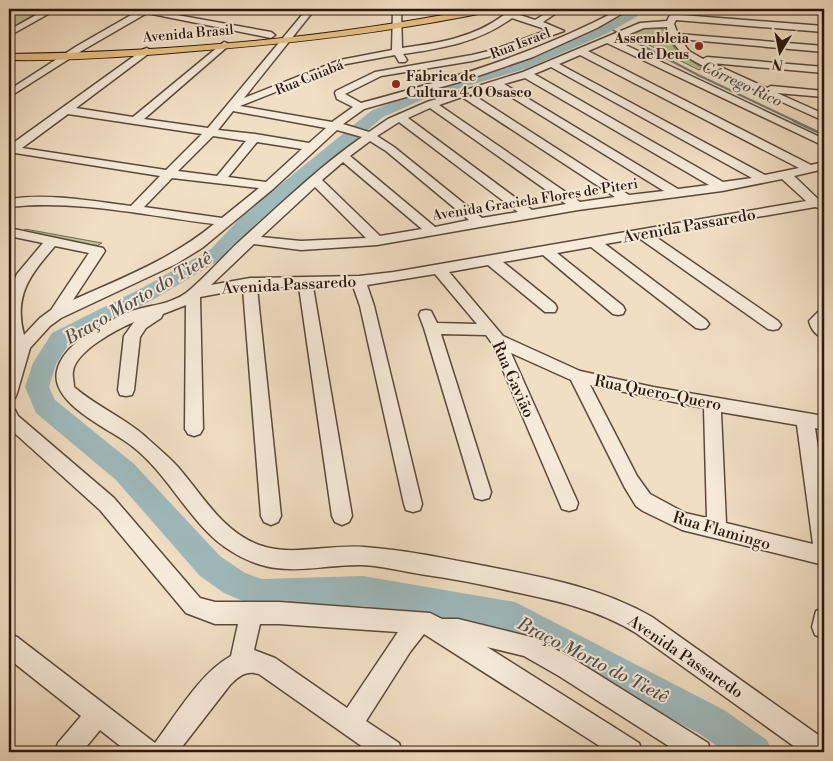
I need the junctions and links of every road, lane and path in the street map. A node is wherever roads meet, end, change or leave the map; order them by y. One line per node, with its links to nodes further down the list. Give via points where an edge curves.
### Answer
1 (53, 9): 19 (street)
2 (141, 9): 20 (street); 25 (street); 32 (street)
3 (311, 9): 21 (street)
4 (397, 9): 16 (street)
5 (459, 9): 16 (main road, Avenida Brasil)
6 (488, 9): 16 (main road, Avenida Brasil)
7 (494, 9): 12 (street)
8 (558, 9): 15 (street)
9 (626, 9): 22 (street, Rua Israel)
10 (682, 9): 14 (street)
11 (787, 9): 13 (street)
12 (514, 12): 15 (street); 30 (street, Rua Cuiabá, via 469,38)
13 (824, 12)
14 (671, 21): 17 (street); 23 (street); 24 (street, via 643,25)
15 (536, 23): 18 (street)
16 (396, 24): 21 (main road, Avenida Brasil); 30 (street)
17 (824, 29)
18 (556, 30): 22 (street); 39 (street, via 485,55)
19 (9, 33)
20 (241, 36): 21 (main road, Avenida Brasil); 21 (main road, Avenida Brasil); 25 (main road, Avenida Brasil); 26 (main road, Avenida Brasil)
21 (288, 36): 49 (street)
22 (574, 36): 50 (street, Rua Israel, via 514,62)
23 (673, 36): 27 (street); 36 (street, via 686,53)
24 (608, 40): 31 (street); 59 (street)
25 (100, 43): 32 (main road, Avenida Brasil)
26 (224, 45): 29 (main road, Avenida Brasil); 54 (street)
27 (824, 49)
28 (9, 50): 32 (main road, Avenida Brasil)
29 (147, 51): 32 (main road, Avenida Brasil); 51 (street)
30 (397, 51): 39 (street); 49 (street, Rua Cuiabá, via 332,66)
31 (580, 51): 37 (street); 64 (street)
32 (65, 53): 35 (main road, Avenida Brasil); 45 (street)
33 (9, 57): 34 (main road, Avenida Brasil)
34 (25, 57): 35 (main road, Avenida Brasil); 38 (main road)
35 (51, 57): 38 (street)
36 (697, 60): 40 (street); 44 (street)
37 (552, 64): 41 (street); 69 (street)
38 (36, 67): 42 (street)
39 (406, 68): 50 (street, via 378,74 340,92 341,97)
40 (824, 70)
41 (526, 74): 43 (street); 71 (street)
42 (9, 84)
43 (497, 84): 46 (street); 72 (street)
44 (759, 88): 47 (street); 53 (street)
45 (9, 94)
46 (464, 94): 48 (street); 73 (street)
47 (824, 94)
48 (431, 104): 52 (street); 76 (street)
49 (232, 106): 55 (street); 56 (street, Rua Cuiabá)
50 (360, 107): 55 (street, Rua Israel)
51 (66, 110): 54 (street); 61 (street)
52 (400, 117): 57 (street); 78 (street)
53 (824, 118)
54 (135, 121): 56 (street)
55 (337, 126): 57 (street); 60 (street, Rua Israel)
56 (211, 131): 58 (street); 65 (street, Rua Cuiabá)
57 (367, 135): 62 (street); 80 (street, via 390,149)
58 (255, 137): 60 (street); 67 (street)
59 (824, 143)
60 (310, 147): 70 (street, Rua Israel)
61 (10, 150): 65 (street)
62 (343, 156): 68 (street); 81 (street)
63 (824, 165): 64 (street, Avenida Graciela Flores de Piteri)
64 (810, 169): 66 (street, Avenida Graciela Flores de Piteri)
65 (170, 174): 67 (street); 77 (street, Rua Cuiabá)
66 (785, 175): 69 (street, Avenida Graciela Flores de Piteri); 75 (street)
67 (219, 180): 70 (street)
68 (316, 180): 84 (street); 85 (street)
69 (765, 180): 71 (street, Avenida Graciela Flores de Piteri)
70 (268, 186): 79 (street, Rua Israel)
71 (722, 187): 72 (street, Avenida Graciela Flores de Piteri)
72 (676, 193): 73 (street, Avenida Graciela Flores de Piteri)
73 (626, 199): 76 (street, Avenida Graciela Flores de Piteri)
74 (9, 203): 77 (street, via 51,200)
75 (820, 204): 83 (street, Avenida Passaredo)
76 (577, 206): 78 (street, Avenida Graciela Flores de Piteri)
77 (135, 209): 79 (street)
78 (529, 214): 80 (street, Avenida Graciela Flores de Piteri)
79 (226, 222): 98 (street, Rua Israel, via 171,261)
80 (479, 222): 81 (street, Avenida Graciela Flores de Piteri)
81 (432, 231): 85 (street, Avenida Graciela Flores de Piteri)
82 (9, 233): 86 (street)
83 (641, 233): 87 (street, Avenida Passaredo); 101 (street)
84 (250, 239): 85 (street, Avenida Graciela Flores de Piteri, via 304,247); 94 (street)
85 (378, 241)
86 (51, 242): 98 (street, via 99,253); 104 (street, via 14,295 15,332 17,339)
87 (593, 242): 88 (street, Avenida Passaredo); 100 (street)
88 (547, 251): 89 (street, Avenida Passaredo); 97 (street)
89 (490, 259): 90 (street, Avenida Passaredo); 96 (street)
90 (438, 269): 91 (street, Avenida Passaredo); 103 (street, Rua Gavião)
91 (359, 281): 92 (street, Avenida Passaredo); 115 (street)
92 (305, 282): 93 (street, Avenida Passaredo); 117 (street)
93 (250, 283): 94 (street, Avenida Passaredo); 116 (street)
94 (192, 294): 95 (street, Avenida Passaredo); 112 (street)
95 (167, 308): 106 (street, via 141,324 132,336); 133 (street, Avenida Passaredo, via 127,319 92,338 70,359 65,382 68,391 140,442 172,472 206,519 226,537 275,559 339,556 386,559 458,570 593,601 644,624)
96 (550, 308)
97 (618, 310)
98 (56, 314): 104 (street)
99 (824, 315): 102 (street, via 817,320)
100 (701, 324)
101 (773, 325)
102 (824, 333)
103 (494, 335): 105 (street, Rua Quero-Quero); 113 (street, Rua Quero-Quero, via 429,321); 114 (street, Rua Gavião)
104 (26, 342): 107 (street)
105 (577, 376): 108 (street, Rua Quero-Quero); 118 (street, Rua Flamingo, via 631,482 644,500 670,516)
106 (126, 390)
107 (9, 393)
108 (712, 404): 110 (street, Rua Quero-Quero); 118 (street)
109 (9, 415): 121 (street, via 107,504 193,606 215,613)
110 (805, 421): 111 (street, Rua Quero-Quero); 119 (street)
111 (824, 423)
112 (194, 429)
113 (482, 492)
114 (569, 503)
115 (413, 504)
116 (271, 516)
117 (342, 516)
118 (717, 529): 120 (street, Rua Flamingo)
119 (824, 551)
120 (824, 556)
121 (251, 614): 122 (street, via 279,613); 124 (street)
122 (430, 626): 126 (street, via 402,644); 131 (street); 132 (street, via 527,646)
123 (9, 645): 125 (street)
124 (241, 662): 126 (street, via 267,666); 129 (street, via 216,684)
125 (97, 715): 127 (street); 128 (street)
126 (350, 724): 130 (street)
127 (67, 752)
128 (147, 752)
129 (163, 752)
130 (390, 752)
131 (630, 752)
132 (699, 752)
133 (822, 752)

